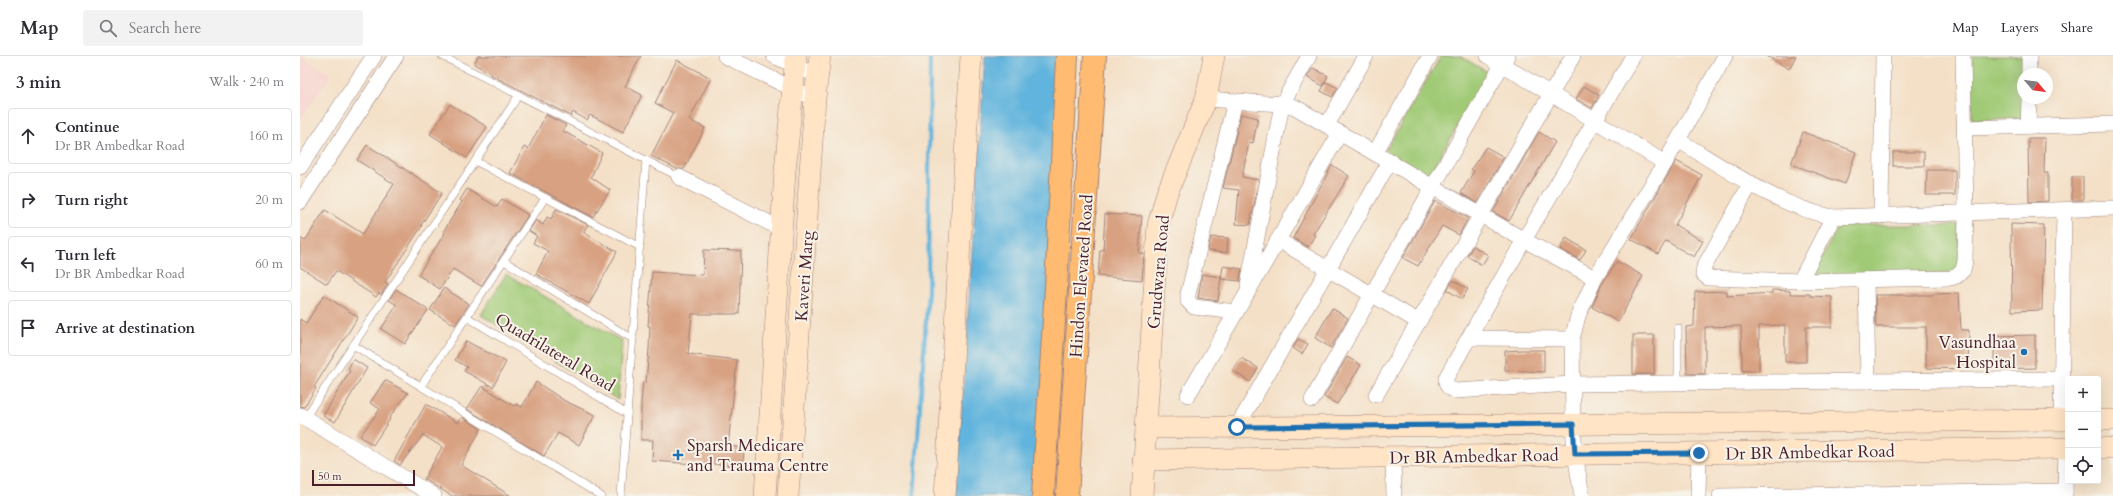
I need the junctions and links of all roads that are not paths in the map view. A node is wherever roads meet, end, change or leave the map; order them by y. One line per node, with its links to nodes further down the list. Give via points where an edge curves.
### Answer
1 (374, 56): 44 (street)
2 (396, 56): 49 (street)
3 (442, 56): 25 (lane)
4 (725, 56): 24 (street)
5 (774, 56): 21 (street)
6 (971, 56): 105 (street)
7 (1067, 56): 106 (highway, Hindon Elevated Road, via 1056,296)
8 (1095, 56): 107 (highway, Hindon Elevated Road)
9 (1214, 56): 28 (street, Grudwara Road)
10 (1308, 56): 30 (street)
11 (1366, 56): 34 (street)
12 (1430, 56): 39 (street)
13 (1488, 56): 20 (street)
14 (1573, 56): 26 (street)
15 (1633, 56): 32 (street)
16 (1725, 56): 38 (street)
17 (1883, 56): 54 (street)
18 (1963, 56): 36 (street)
19 (2029, 56): 23 (street)
20 (1505, 60): 26 (street); 47 (street)
21 (795, 61): 22 (street); 24 (street, Kaveri Marg)
22 (819, 66): 27 (street, Kaveri Marg)
23 (2029, 68)
24 (792, 89): 27 (street); 56 (street, Kaveri Marg)
25 (519, 95): 40 (lane); 41 (lane)
26 (1551, 95): 32 (street); 53 (street)
27 (815, 98): 104 (street, Kaveri Marg)
28 (1206, 99): 29 (street); 90 (street, Grudwara Road, via 1167,193 1158,225)
29 (1235, 101): 30 (street); 67 (street, via 1188,301 1194,307)
30 (1282, 104): 34 (street, via 1295,107); 66 (street)
31 (2028, 104): 35 (street)
32 (1595, 120): 43 (street); 58 (street)
33 (2113, 124): 35 (street)
34 (1327, 125): 37 (street)
35 (2028, 126): 36 (street)
36 (1965, 128): 52 (street)
37 (1340, 133): 39 (street); 57 (street)
38 (1678, 140): 43 (street); 46 (street)
39 (1375, 153): 42 (street)
40 (646, 160): 45 (lane); 59 (lane)
41 (475, 161): 48 (lane); 74 (lane)
42 (1390, 161): 47 (street); 61 (street)
43 (1664, 163): 62 (street)
44 (300, 167)
45 (679, 177): 56 (street)
46 (1751, 183): 55 (street, via 1800,208); 64 (street, via 1704,267 1703,274 1708,278)
47 (1433, 187): 53 (street); 65 (street)
48 (545, 198): 59 (lane); 60 (lane)
49 (300, 202)
50 (2113, 208): 51 (street)
51 (2064, 211): 52 (street); 75 (street)
52 (1966, 214): 54 (street); 63 (street, via 1965,261 1963,270 1957,276)
53 (1481, 215): 58 (street); 69 (street)
54 (1881, 216): 55 (street)
55 (1833, 217): 64 (street)
56 (781, 229): 103 (street, Kaveri Marg)
57 (1278, 240): 61 (street); 66 (street)
58 (1524, 240): 62 (street); 71 (street)
59 (640, 248): 72 (lane)
60 (504, 261): 68 (lane); 72 (lane)
61 (1328, 269): 65 (street); 89 (street)
62 (1595, 278): 73 (street, via 1578,316)
63 (1866, 280): 64 (street); 76 (street)
64 (1800, 281)
65 (1372, 294): 69 (street); 82 (street)
66 (1246, 296): 67 (street)
67 (1236, 312): 80 (street)
68 (467, 317): 79 (lane); 83 (lane, Quadrilateral Road)
69 (1419, 322): 81 (street)
70 (1678, 328): 77 (lane)
71 (1469, 338): 73 (street); 78 (street, via 1446,378 1446,385 1450,389 1455,391)
72 (633, 339): 83 (lane)
73 (1572, 339): 78 (street)
74 (353, 345): 79 (lane); 84 (lane)
75 (2061, 380): 76 (street); 85 (street)
76 (1868, 381): 77 (street)
77 (1678, 383): 78 (street)
78 (1572, 384): 88 (street)
79 (421, 386): 101 (lane)
80 (1188, 395)
81 (1376, 395)
82 (1312, 400)
83 (627, 414): 102 (lane)
84 (302, 416): 100 (street)
85 (2065, 420): 88 (street, Dr BR Ambedkar Road)
86 (2101, 420): 87 (street)
87 (2113, 420)
88 (1573, 424): 89 (street, Dr BR Ambedkar Road); 95 (street)
89 (1237, 427): 90 (street, Dr BR Ambedkar Road)
90 (1146, 428): 97 (street, Grudwara Road)
91 (2065, 448): 94 (street, Dr BR Ambedkar Road)
92 (2101, 448): 93 (street)
93 (2113, 448)
94 (1699, 453): 95 (street, Dr BR Ambedkar Road); 111 (street)
95 (1575, 454): 96 (street, Dr BR Ambedkar Road); 110 (street)
96 (1393, 457): 97 (street, Dr BR Ambedkar Road); 109 (street)
97 (1143, 460): 108 (street, Grudwara Road)
98 (2065, 493): 99 (street)
99 (1987, 494): 112 (street)
100 (434, 496)
101 (601, 496)
102 (621, 496)
103 (765, 496)
104 (788, 496)
105 (944, 496)
106 (1043, 496)
107 (1067, 496)
108 (1142, 496)
109 (1394, 496)
110 (1582, 496)
111 (1698, 496)
112 (1720, 496)

